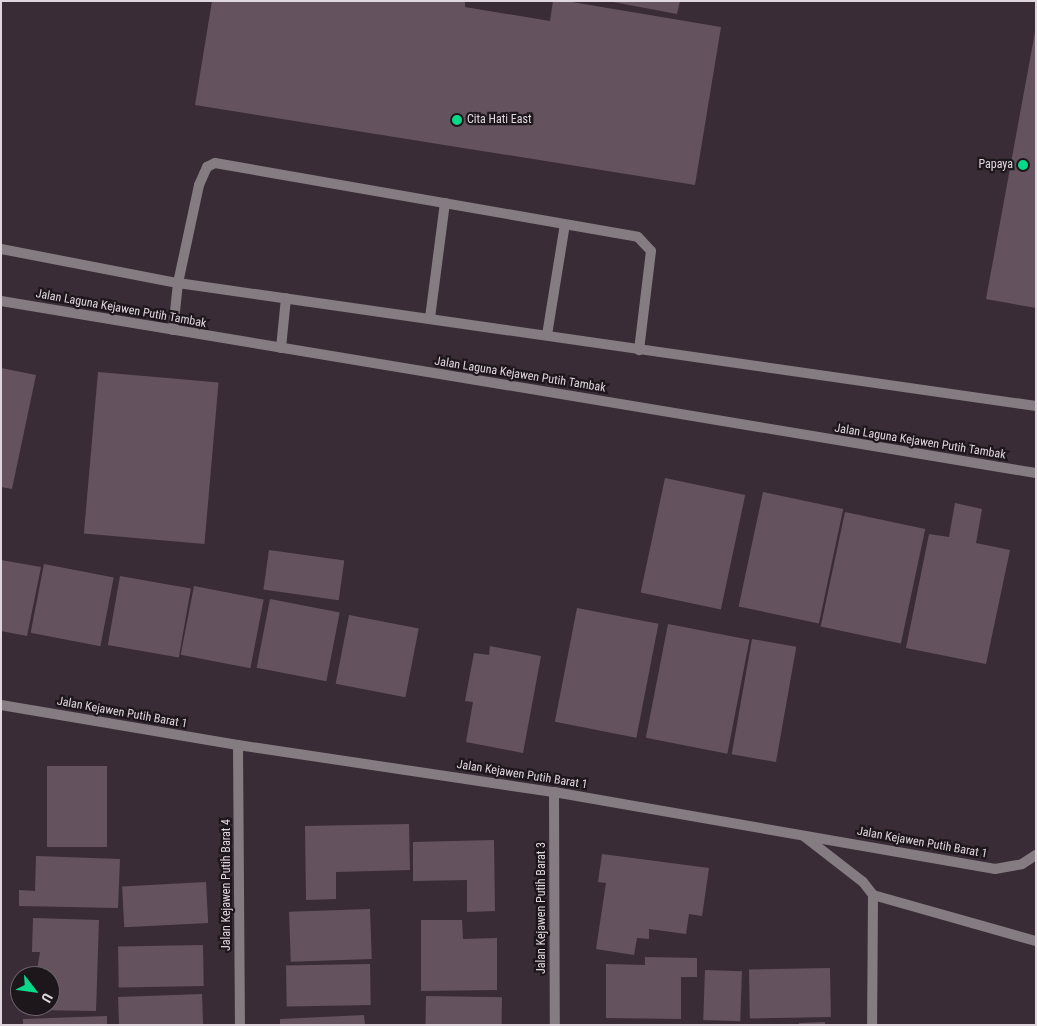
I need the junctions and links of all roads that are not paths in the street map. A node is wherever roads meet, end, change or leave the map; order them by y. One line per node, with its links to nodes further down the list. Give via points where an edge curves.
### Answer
1 (445, 203): 2 (street); 4 (street, via 215,163 208,167 199,185); 7 (street)
2 (564, 224): 9 (street); 11 (street, via 638,237 649,247)
3 (1, 249): 4 (street)
4 (178, 282): 5 (street); 8 (street)
5 (286, 298): 7 (street); 10 (street)
6 (1, 301): 8 (street, Jalan Laguna Kejawen Putih Tambak)
7 (430, 318): 9 (street)
8 (173, 330): 10 (street, Jalan Laguna Kejawen Putih Tambak)
9 (547, 335): 11 (street)
10 (281, 348): 13 (street, Jalan Laguna Kejawen Putih Tambak)
11 (639, 350): 12 (street)
12 (1036, 406)
13 (1036, 473)
14 (1, 705): 15 (street, Jalan Kejawen Putih Barat 1)
15 (238, 745): 16 (street, Jalan Kejawen Putih Barat 1); 21 (street, Jalan Kejawen Putih Barat 4)
16 (554, 792): 17 (street, Jalan Kejawen Putih Barat 1); 22 (street, Jalan Kejawen Putih Barat 3)
17 (802, 835): 18 (street, Jalan Kejawen Putih Barat 1, via 995,869 1022,864); 19 (street, via 863,882)
18 (1036, 855)
19 (873, 895): 20 (street); 23 (street)
20 (1036, 941)
21 (240, 1025)
22 (554, 1025)
23 (872, 1025)

